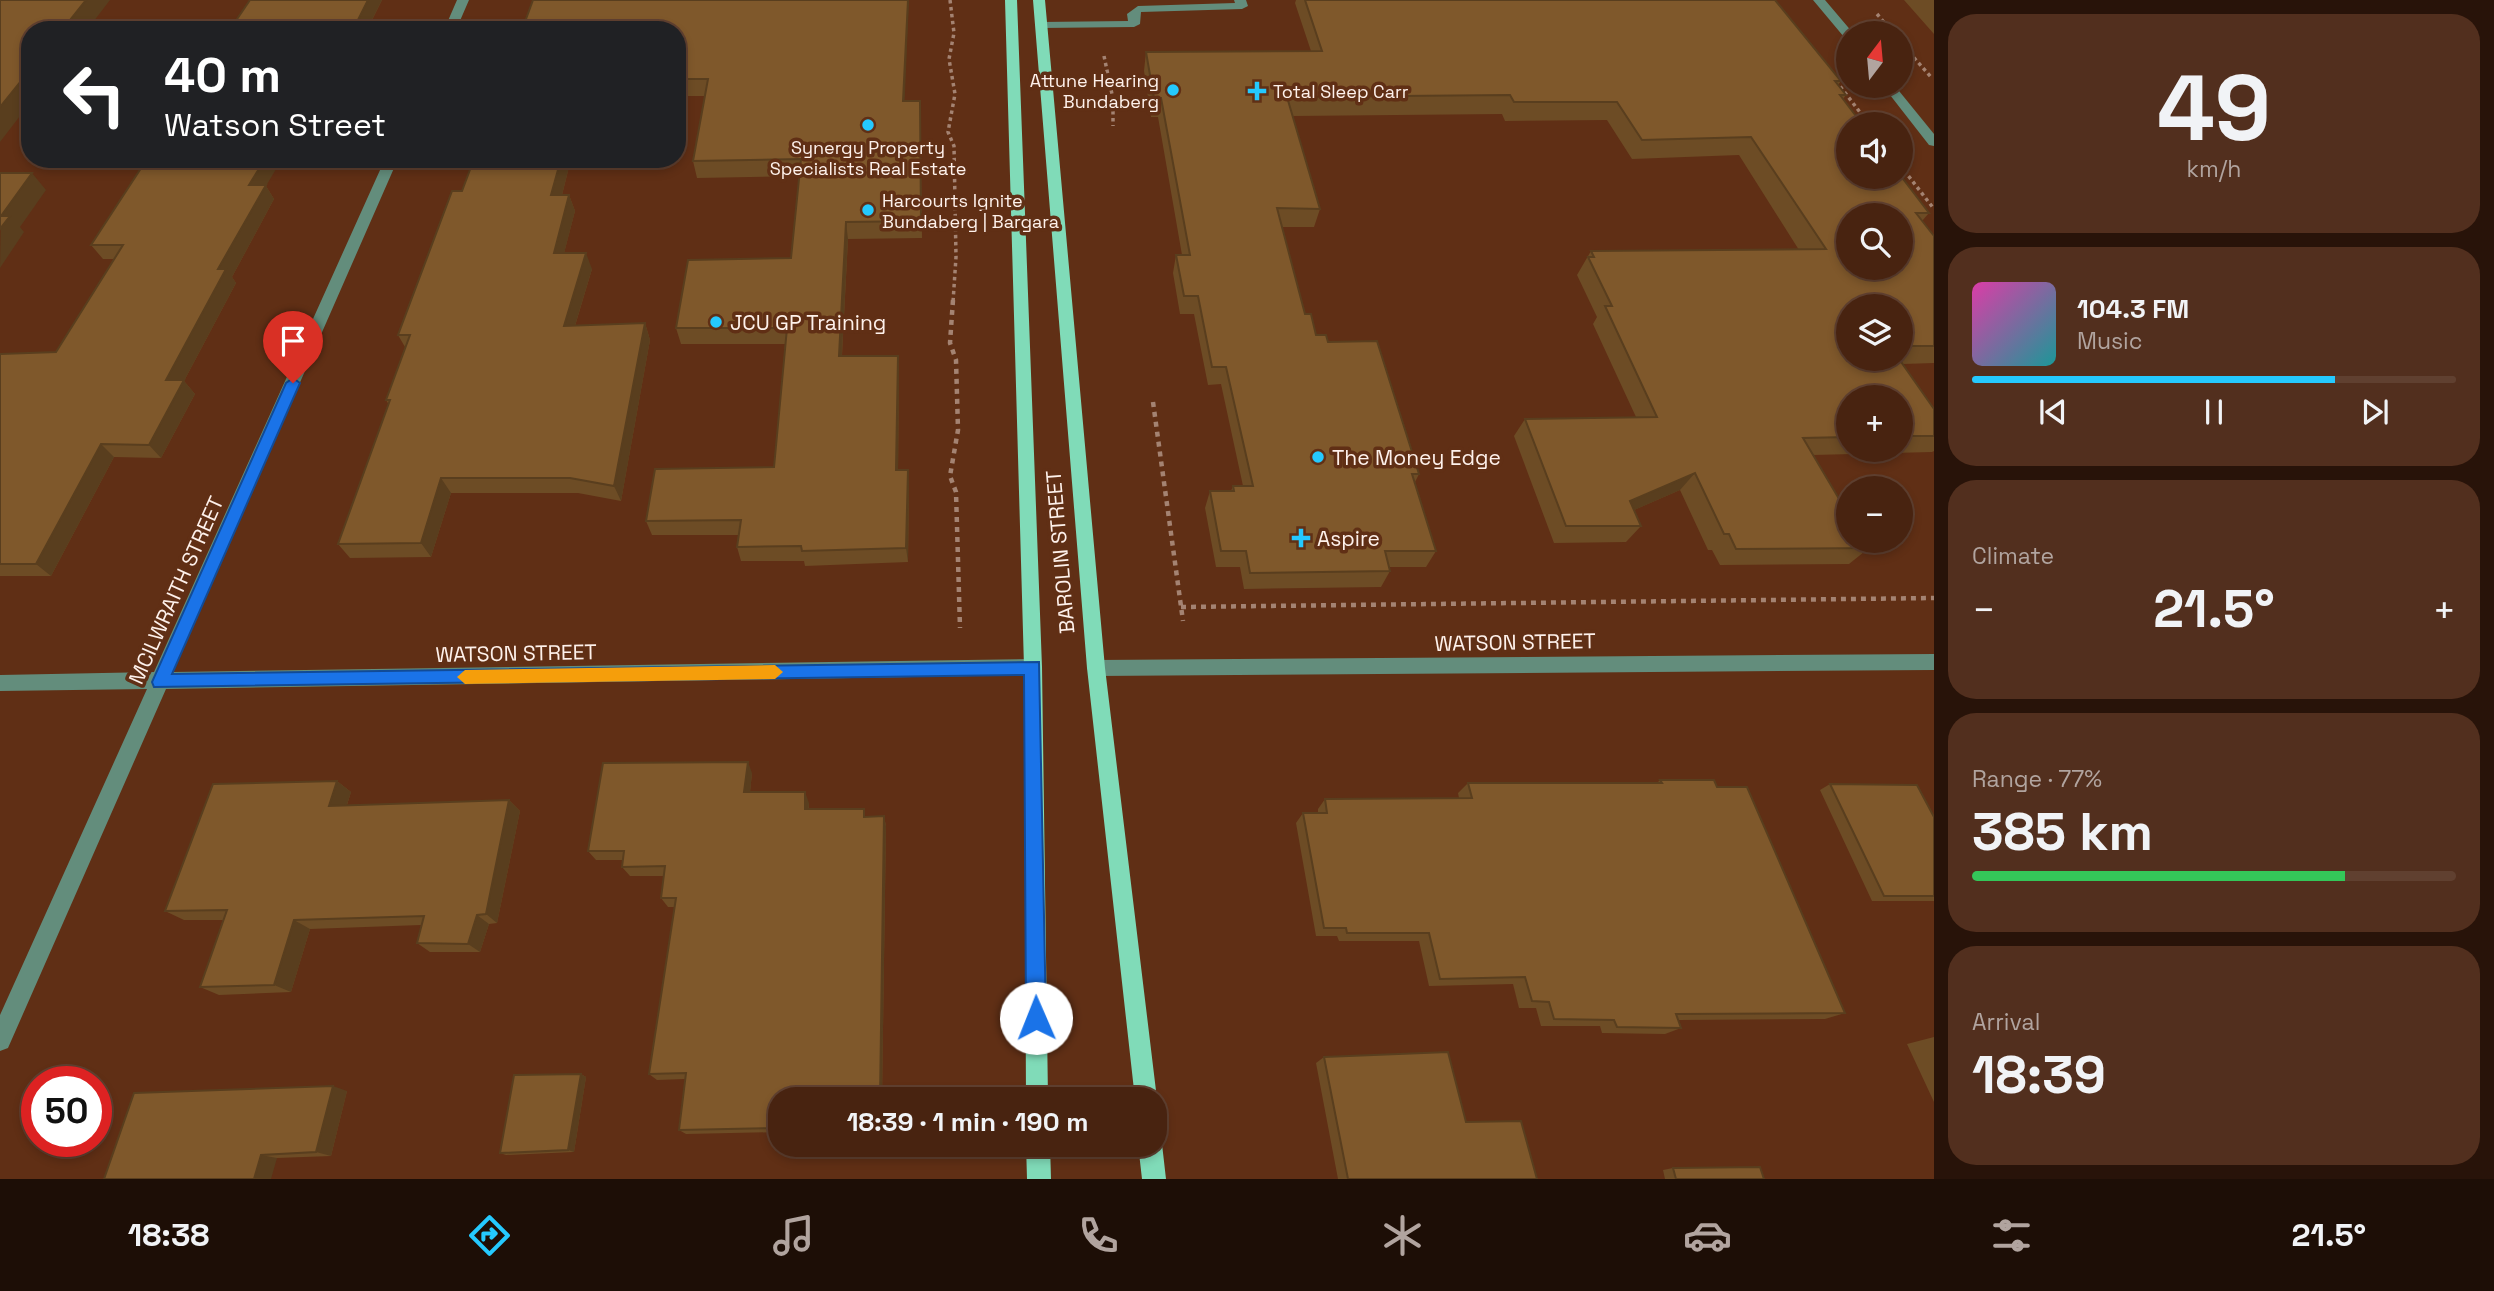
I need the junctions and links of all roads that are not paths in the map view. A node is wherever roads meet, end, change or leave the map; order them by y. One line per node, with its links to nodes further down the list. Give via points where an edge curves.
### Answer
1 (463, 0): 6 (street)
2 (1011, 0): 13 (main road, BAROLIN STREET)
3 (1039, 0): 8 (main road, BAROLIN STREET)
4 (1240, 0): 8 (street, via 1242,6 1144,8 1134,11 1134,24)
5 (1819, 0): 7 (street)
6 (454, 21)
7 (1836, 21)
8 (1041, 25): 14 (main road, BAROLIN STREET)
9 (1899, 98): 10 (street)
10 (1934, 142)
11 (388, 168): 15 (street, MCILWRAITH STREET)
12 (1934, 662): 14 (street, WATSON STREET)
13 (1033, 667): 15 (street, WATSON STREET); 18 (main road, BAROLIN STREET)
14 (1096, 668): 19 (main road, BAROLIN STREET)
15 (160, 682): 16 (street, WATSON STREET); 17 (street, MCILWRAITH STREET)
16 (0, 683)
17 (0, 1040)
18 (1037, 1087)
19 (1145, 1087)
20 (1038, 1157): 22 (main road)
21 (1151, 1157): 23 (main road)
22 (1039, 1179)
23 (1154, 1179)

